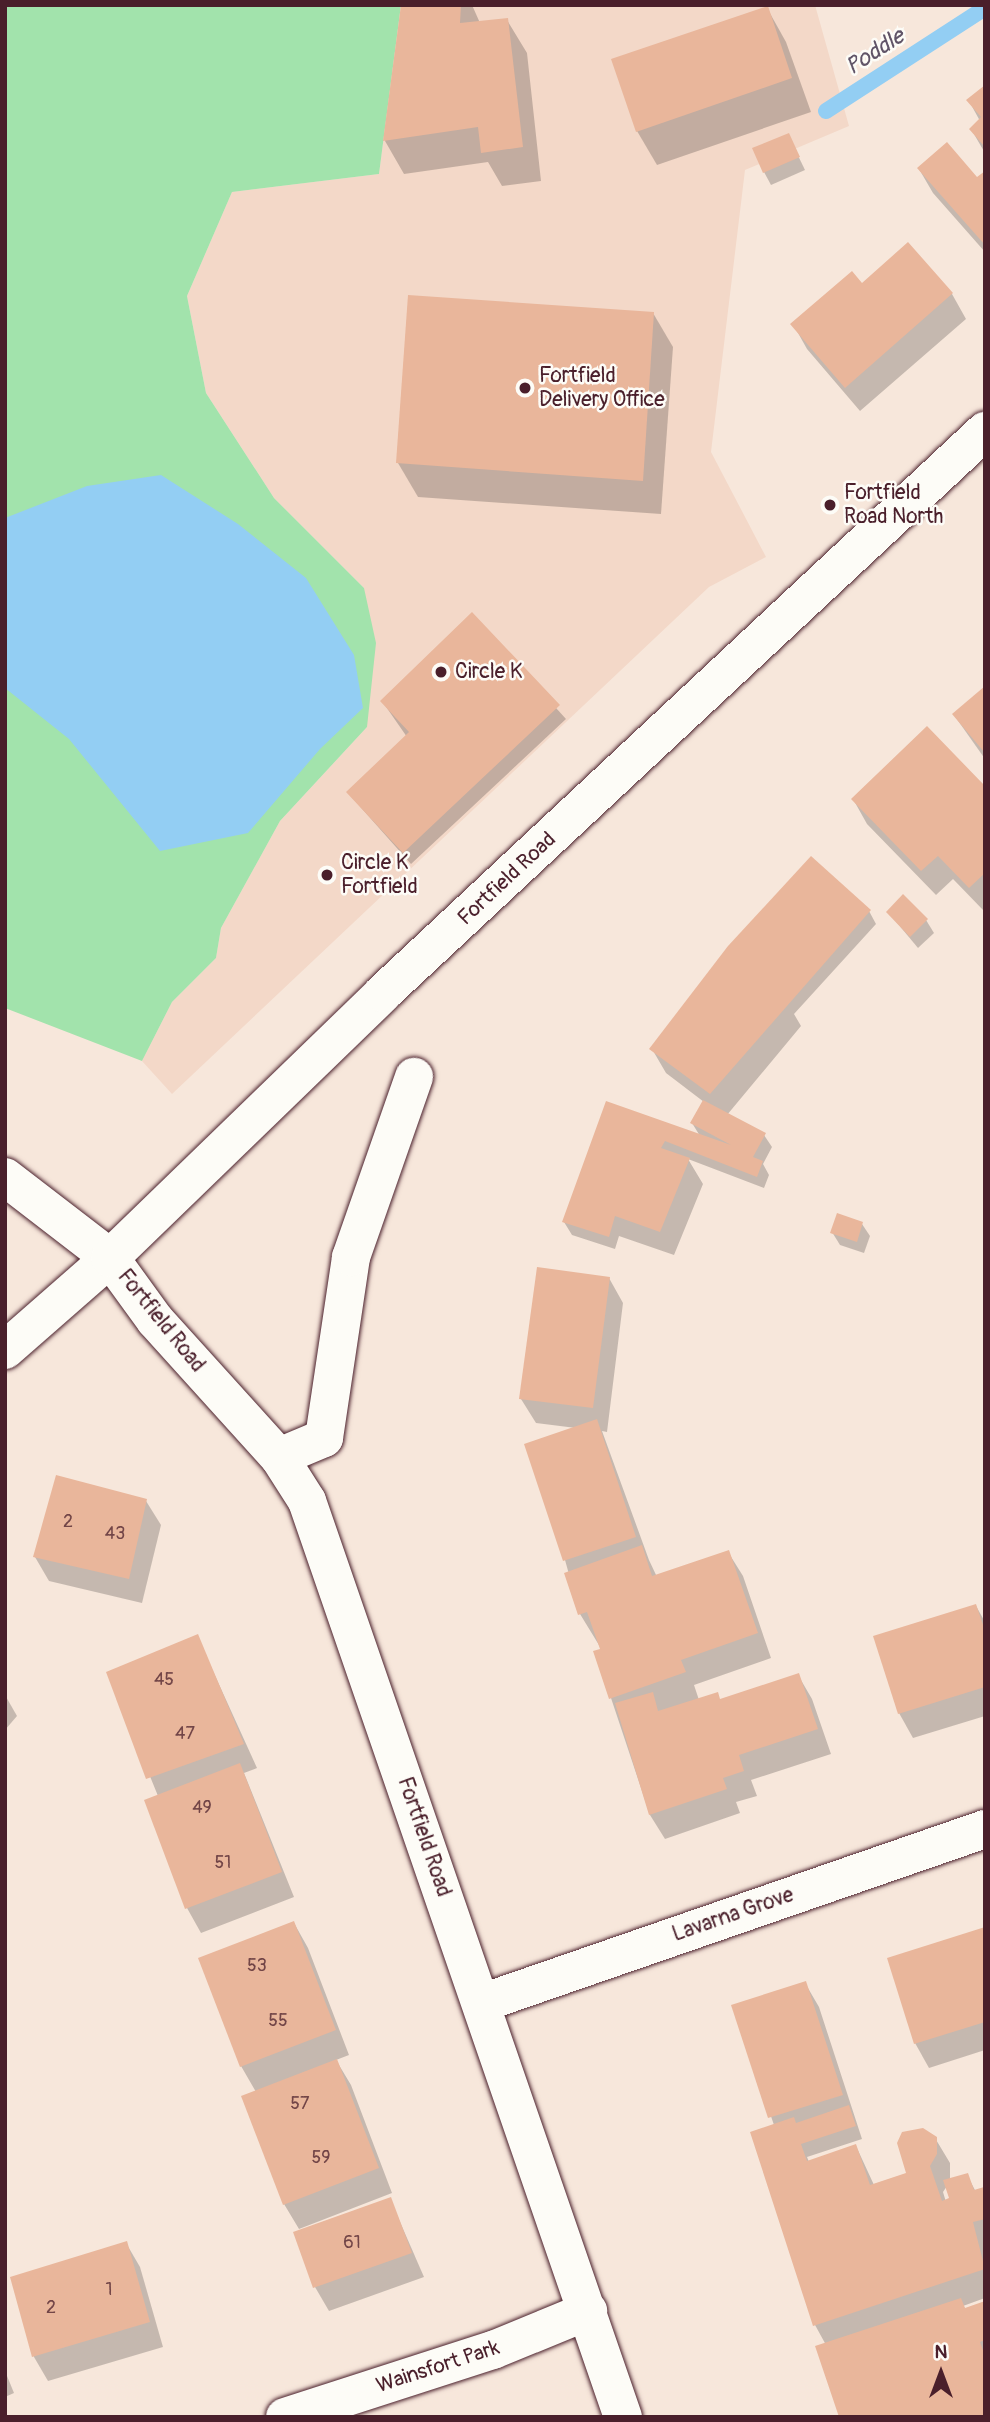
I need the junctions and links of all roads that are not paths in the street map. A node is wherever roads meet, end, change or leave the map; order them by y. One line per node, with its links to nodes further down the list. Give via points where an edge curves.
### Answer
1 (985, 431): 4 (street, Fortfield Road, via 383,993)
2 (414, 1077): 6 (street, via 351,1257 324,1437)
3 (5, 1177): 4 (street)
4 (110, 1258): 5 (street); 6 (street, Fortfield Road, via 155,1320)
5 (5, 1350)
6 (279, 1457): 8 (street, Fortfield Road, via 307,1501)
7 (985, 1829): 8 (street, Lavarna Grove)
8 (482, 2003): 9 (street, Fortfield Road)
9 (588, 2311): 10 (street, Wainsfort Park, via 493,2350); 11 (street, Fortfield Road)
10 (285, 2417)
11 (623, 2417)

